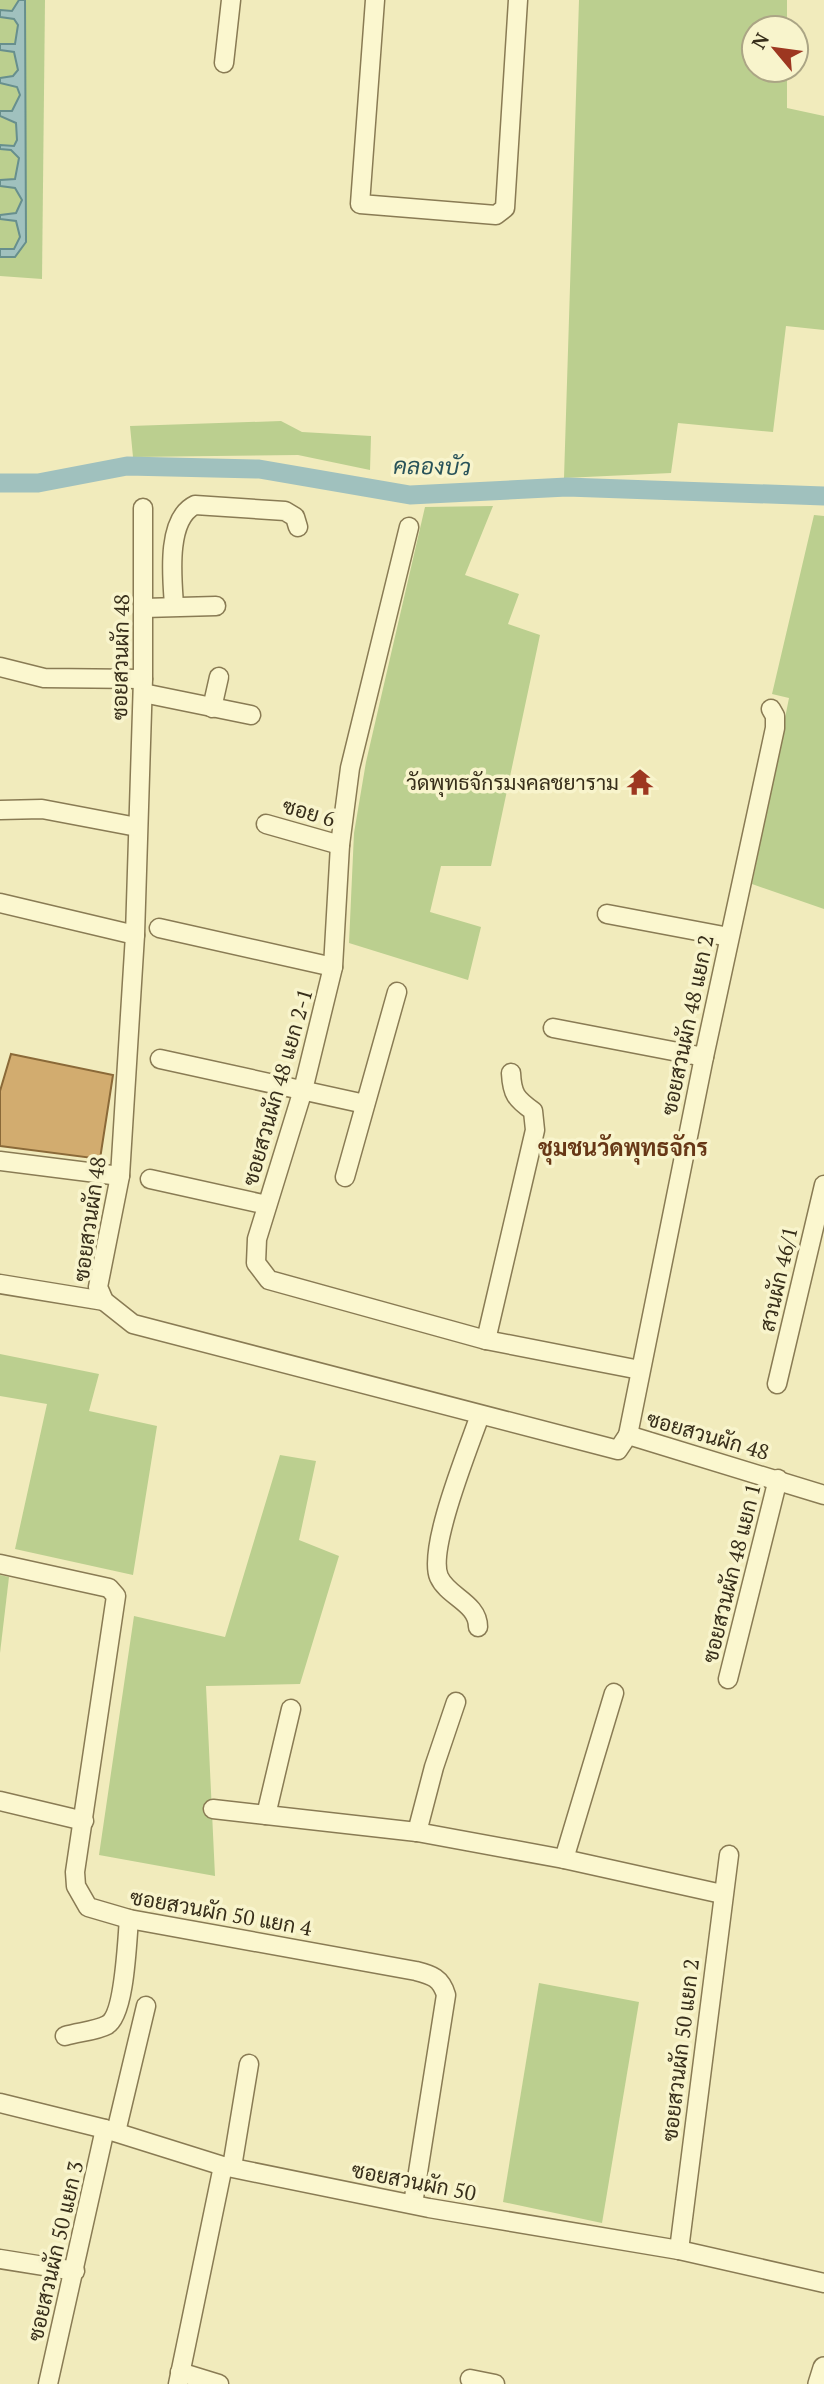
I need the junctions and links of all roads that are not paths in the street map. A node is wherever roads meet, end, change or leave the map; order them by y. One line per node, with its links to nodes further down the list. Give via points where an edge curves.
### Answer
1 (231, 0): 4 (street)
2 (375, 0): 3 (street, via 360,204 496,215 505,208)
3 (518, 0)
4 (224, 63)
5 (144, 508): 10 (street, ซอยสวนผัก 48)
6 (298, 527): 8 (street, via 295,517 285,511 195,505 185,510 177,522)
7 (409, 527): 20 (street, ซอยสวนผัก 48 แยก 2-1, via 350,768)
8 (174, 605): 9 (street); 10 (street)
9 (216, 606)
10 (144, 608): 13 (street, ซอยสวนผัก 48)
11 (0, 667): 13 (street, via 44,678)
12 (219, 677): 14 (street)
13 (143, 686): 14 (street); 19 (street, ซอยสวนผัก 48)
14 (212, 708): 16 (street)
15 (771, 709): 25 (street, ซอยสวนผัก 48 แยก 2, via 775,728)
16 (251, 715)
17 (0, 810): 19 (street, via 42,809)
18 (266, 824): 20 (street, ซอย 6)
19 (137, 827): 24 (street, ซอยสวนผัก 48)
20 (340, 845): 26 (street, ซอยสวนผัก 48 แยก 2-1)
21 (0, 903): 24 (street)
22 (607, 914): 25 (street)
23 (159, 928): 26 (street)
24 (135, 935): 35 (street, ซอยสวนผัก 48)
25 (729, 937): 29 (street, ซอยสวนผัก 48 แยก 2)
26 (333, 967): 32 (street, ซอยสวนผัก 48 แยก 2-1)
27 (397, 992): 33 (street)
28 (553, 1028): 29 (street)
29 (704, 1057): 43 (street, ซอยสวนผัก 48 แยก 2)
30 (160, 1059): 32 (street)
31 (511, 1073): 42 (street, via 512,1091 518,1102 533,1111 535,1130)
32 (303, 1090): 33 (street); 39 (street, ซอยสวนผัก 48 แยก 2-1)
33 (365, 1104): 36 (street)
34 (0, 1161): 35 (street)
35 (120, 1176): 41 (street, ซอยสวนผัก 48, via 98,1287)
36 (345, 1177)
37 (150, 1178): 39 (street)
38 (824, 1185): 44 (street, สวนผัก 46/1)
39 (267, 1205): 42 (street, ซอยสวนผัก 48 แยก 2-1, via 256,1263 270,1280)
40 (0, 1284): 41 (street)
41 (104, 1301): 45 (street, ซอยสวนผัก 48, via 133,1324)
42 (486, 1340): 43 (street, ซอยสวนผัก 48 แยก 2-1)
43 (640, 1370): 46 (street, ซอยสวนผัก 48 แยก 2)
44 (777, 1384)
45 (480, 1415): 46 (street, ซอยสวนผัก 48, via 618,1450); 50 (street, via 440,1537 436,1569 451,1592 474,1611)
46 (628, 1435): 47 (street, ซอยสวนผัก 48)
47 (778, 1479): 48 (street, ซอยสวนผัก 48); 51 (street, ซอยสวนผัก 48 แยก 1)
48 (824, 1495)
49 (0, 1564): 58 (street, ซอยสวนผัก 50 แยก 4, via 114,1591 116,1596)
50 (478, 1626)
51 (728, 1679)
52 (614, 1693): 61 (street)
53 (456, 1702): 59 (street)
54 (291, 1709): 57 (street)
55 (0, 1801): 58 (street)
56 (213, 1809): 57 (street)
57 (266, 1815): 59 (street)
58 (84, 1821): 63 (street, ซอยสวนผัก 50 แยก 4, via 75,1872 81,1898 88,1907)
59 (417, 1832): 61 (street)
60 (729, 1855): 62 (street, ซอยสวนผัก 50 แยก 2)
61 (564, 1859): 62 (street)
62 (722, 1894): 71 (street, ซอยสวนผัก 50 แยก 2)
63 (129, 1919): 65 (street, via 121,1998 114,2019 108,2025); 70 (street, ซอยสวนผัก 50 แยก 4, via 416,1971 439,1980 446,1995)
64 (146, 2006): 68 (street, ซอยสวนผัก 50 แยก 3)
65 (65, 2036)
66 (249, 2064): 69 (street)
67 (0, 2103): 68 (street, ซอยสวนผัก 50)
68 (111, 2130): 69 (street, ซอยสวนผัก 50); 73 (street, ซอยสวนผัก 50 แยก 3)
69 (227, 2167): 70 (street, ซอยสวนผัก 50); 76 (street)
70 (413, 2204): 71 (street, ซอยสวนผัก 50)
71 (679, 2250): 74 (street, ซอยสวนผัก 50)
72 (0, 2259): 73 (street)
73 (75, 2271): 78 (street, ซอยสวนผัก 50 แยก 3)
74 (824, 2283)
75 (824, 2368): 81 (street)
76 (179, 2378): 79 (street)
77 (470, 2379): 80 (street)
78 (48, 2384)
79 (219, 2384)
80 (495, 2384)
81 (819, 2384)

